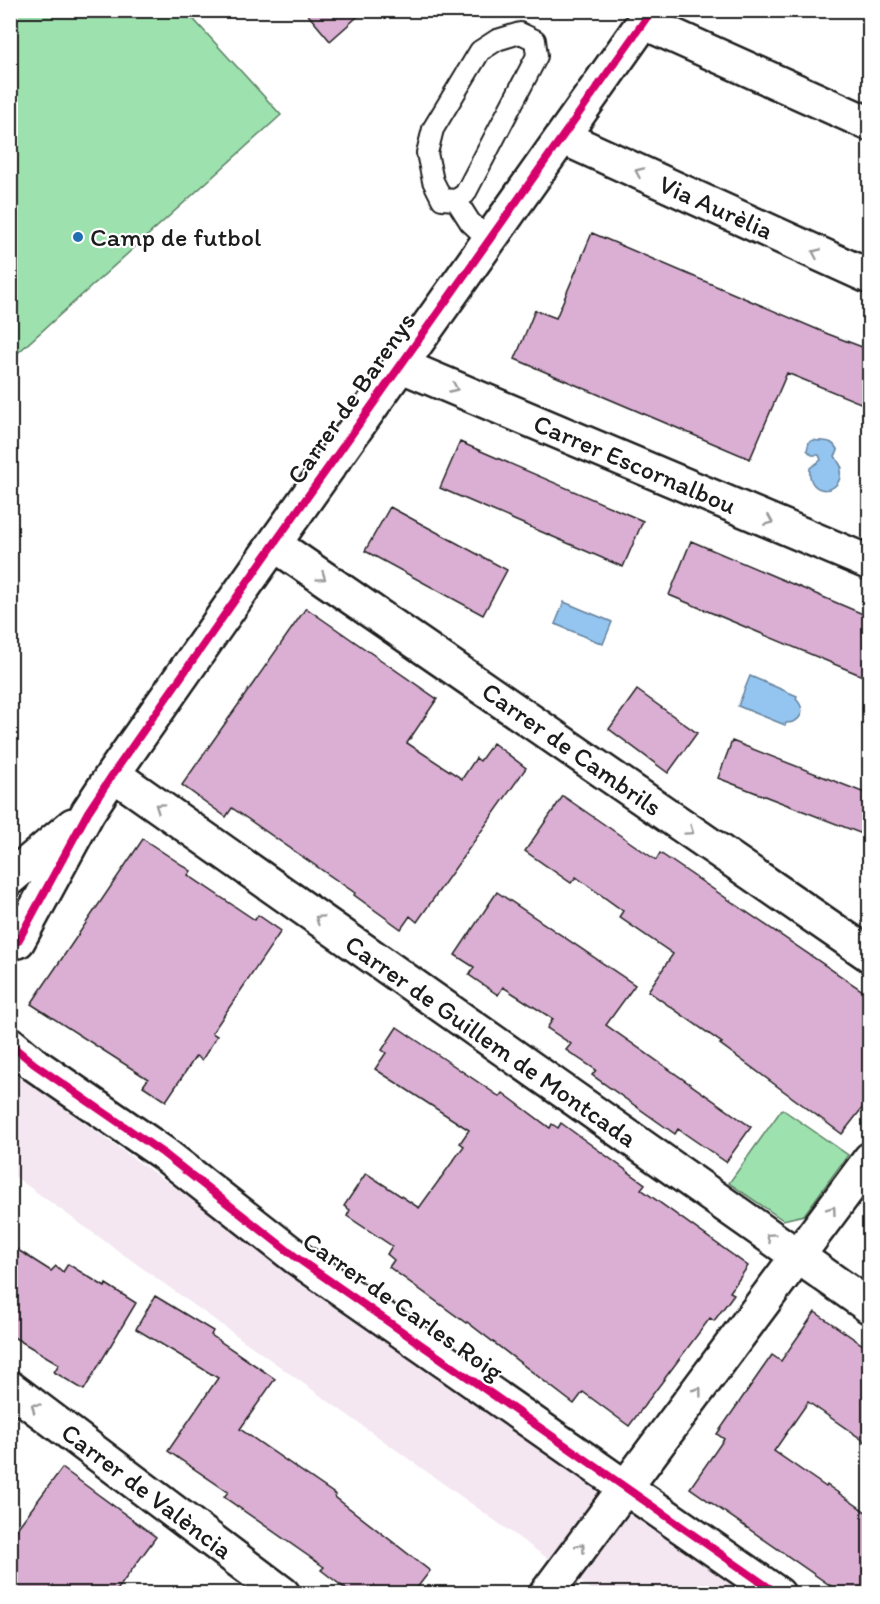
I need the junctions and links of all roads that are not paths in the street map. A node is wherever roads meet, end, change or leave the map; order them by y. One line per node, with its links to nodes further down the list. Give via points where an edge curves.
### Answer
1 (647, 16): 2 (street); 3 (street, Carrer de Barenys)
2 (870, 124)
3 (562, 137): 5 (street, Carrer de Barenys); 6 (street, Via Aurèlia, one-way to 3)
4 (456, 200): 4 (lane, via 465,194 537,56 535,40 520,33 497,40 480,51 433,129 426,153 434,181 442,200); 5 (lane, via 470,222)
5 (489, 240): 7 (street, Carrer de Barenys)
6 (870, 277)
7 (400, 365): 8 (street, Carrer de Barenys); 9 (street, Carrer Escornalbou, one-way to 9)
8 (273, 544): 10 (street, Carrer de Barenys); 14 (street, Carrer de Cambrils, one-way to 14)
9 (870, 563)
10 (113, 774): 11 (street, Carrer de Barenys); 17 (street, Carrer de Guillem de Montcada, one-way to 10)
11 (88, 812): 12 (street); 13 (street)
12 (10, 878)
13 (13, 937)
14 (870, 955)
15 (10, 1044): 20 (street, Carrer de Carles Roig, via 163,1153 297,1258)
16 (870, 1159): 17 (street, one-way to 16)
17 (798, 1257): 18 (street, Carrer de Guillem de Montcada); 20 (street, one-way to 17)
18 (870, 1307)
19 (10, 1388): 21 (street, Carrer de València, one-way to 19)
20 (626, 1487): 22 (street, one-way to 20); 23 (street, Carrer de Carles Roig)
21 (283, 1593)
22 (546, 1593)
23 (778, 1593)

